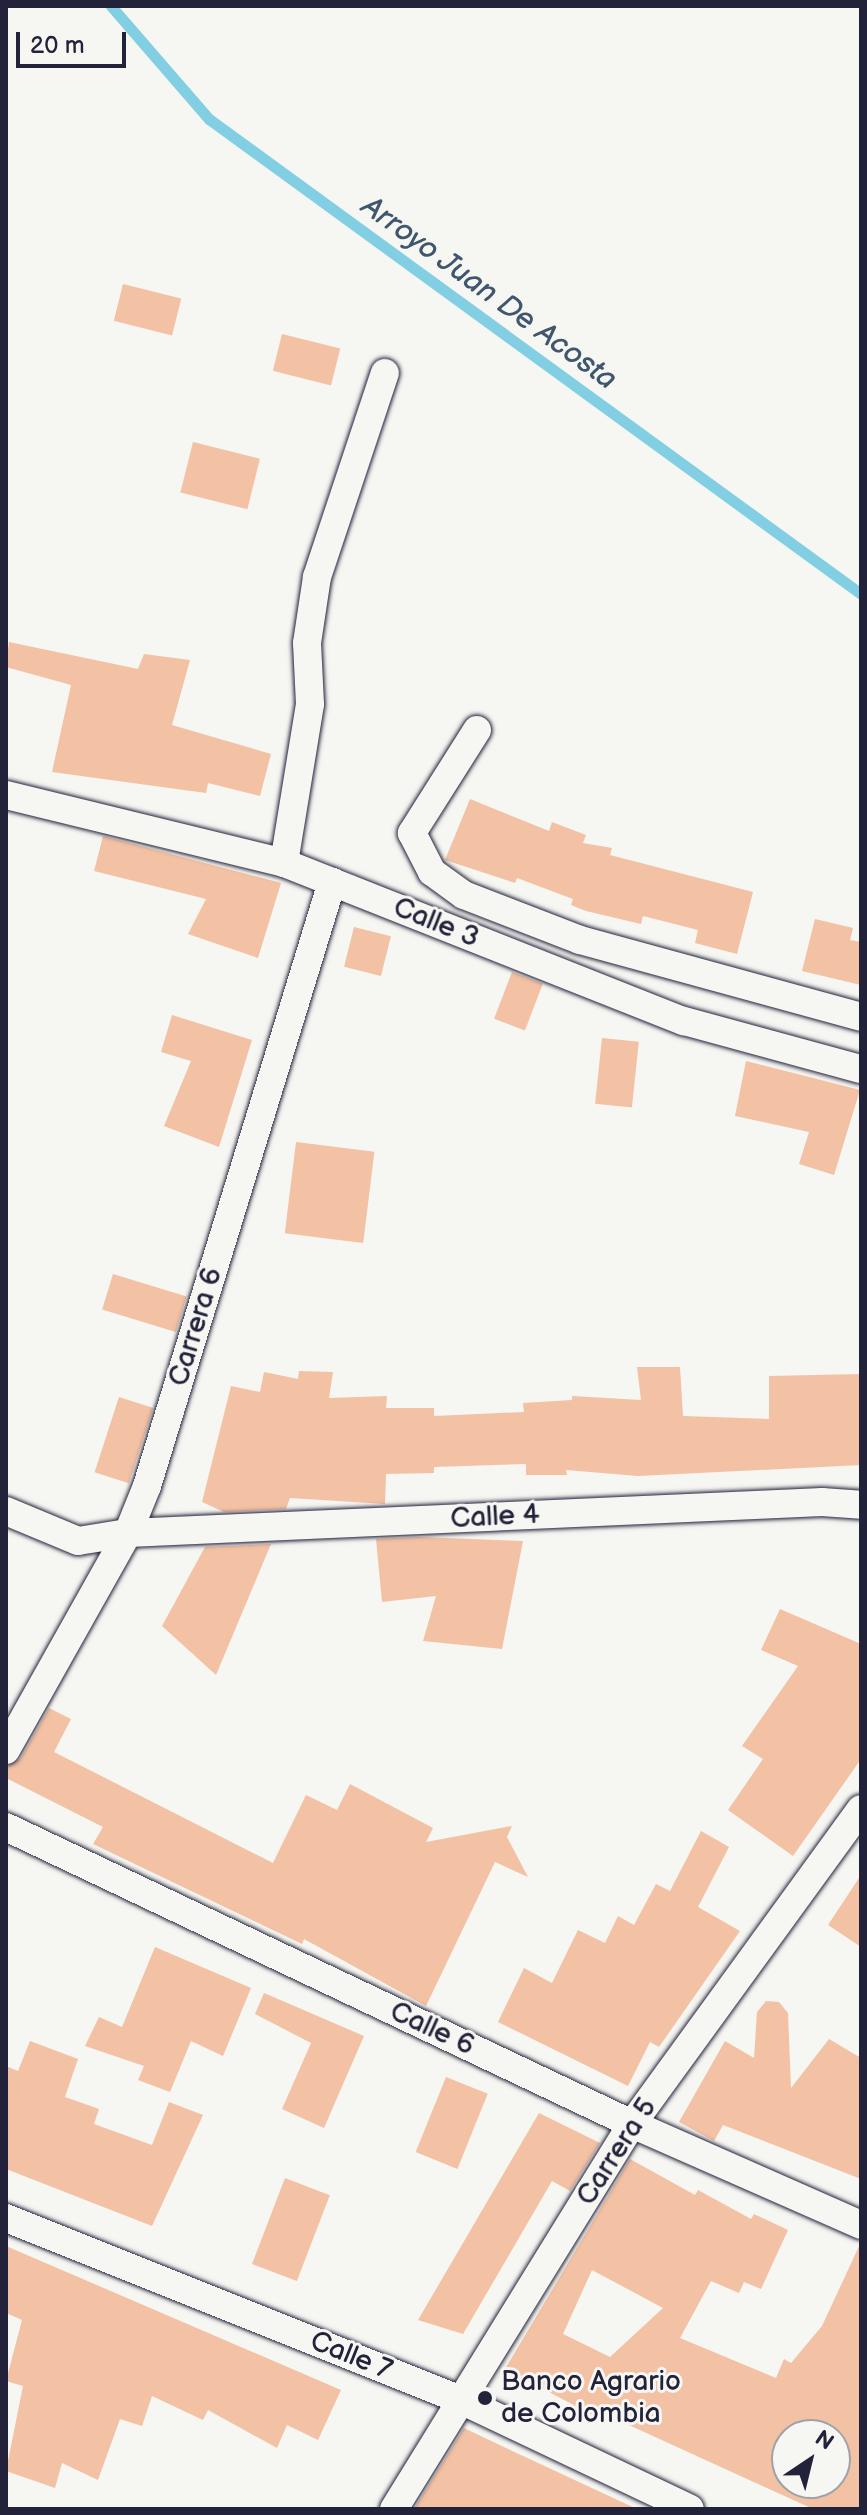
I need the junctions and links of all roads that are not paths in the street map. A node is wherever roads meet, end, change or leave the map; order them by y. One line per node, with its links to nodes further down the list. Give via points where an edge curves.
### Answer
1 (385, 373): 4 (street, via 317,577 307,643 310,704)
2 (477, 730): 6 (street, via 412,833 432,872 464,895 580,940)
3 (6, 795): 4 (street, Calle 3)
4 (284, 863): 5 (street, Calle 3)
5 (332, 882): 7 (street, Calle 3, via 684,1021); 10 (street, Carrera 6)
6 (861, 1017)
7 (861, 1069)
8 (861, 1505): 10 (street, Calle 4, via 822,1502)
9 (6, 1511): 10 (street, Calle 4, via 78,1541)
10 (128, 1533): 11 (street, Carrera 6)
11 (6, 1750)
12 (861, 1809): 14 (street, Carrera 5)
13 (6, 1827): 14 (street, Calle 6)
14 (632, 2124): 16 (street, Calle 6); 17 (street, Carrera 5)
15 (6, 2218): 17 (street, Calle 7)
16 (861, 2225)
17 (463, 2401): 18 (street, Carrera 5); 19 (street, Calle 7)
18 (394, 2509)
19 (690, 2509)

